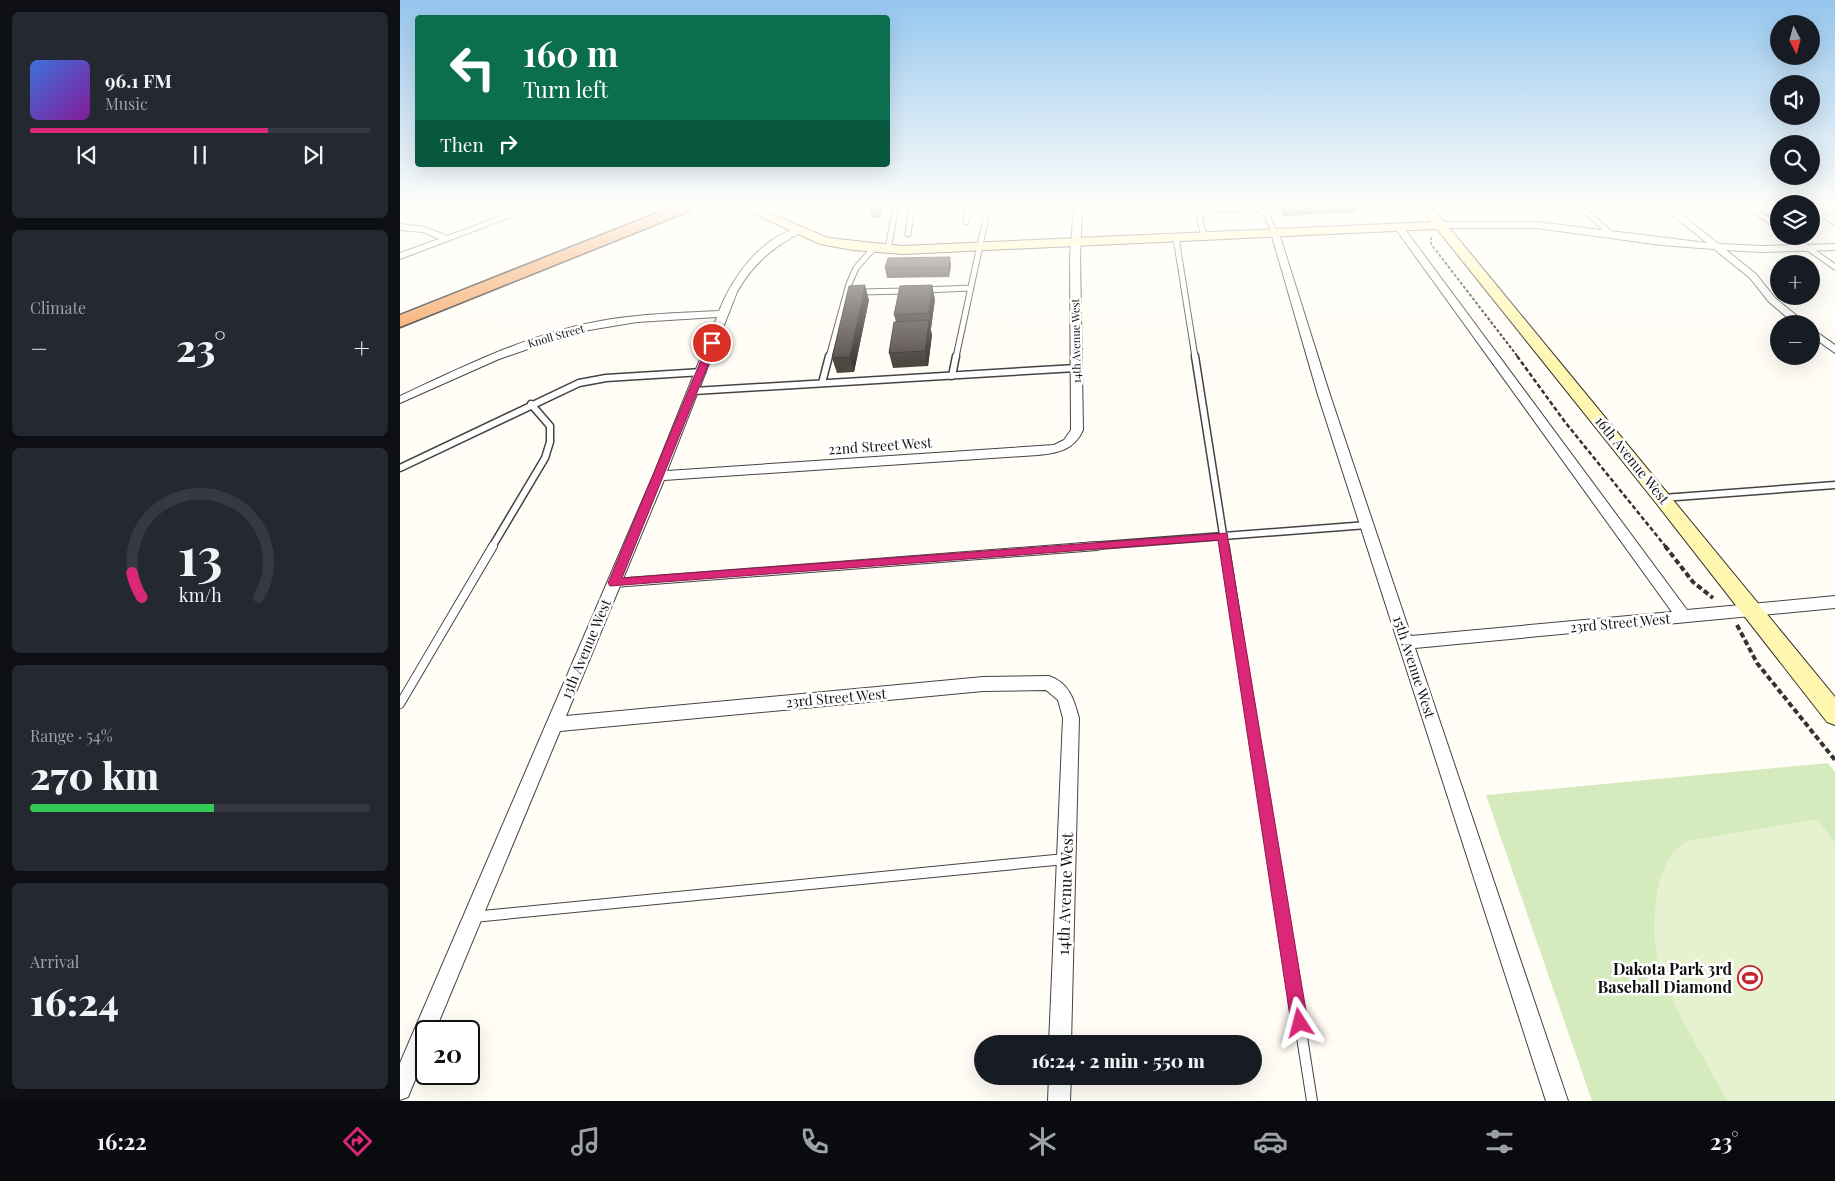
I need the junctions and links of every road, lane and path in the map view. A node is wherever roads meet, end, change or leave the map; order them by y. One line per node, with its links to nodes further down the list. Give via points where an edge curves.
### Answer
1 (520, 259): 17 (highway)
2 (555, 259): 20 (highway)
3 (756, 259): 18 (street, 13th Avenue West, via 736,284)
4 (863, 259): 16 (lane, via 856,268)
5 (977, 259): 15 (lane)
6 (1076, 259): 23 (street, 14th Avenue West)
7 (1179, 259): 36 (lane)
8 (1283, 259): 35 (street, 15th Avenue West)
9 (1422, 259): 41 (street)
10 (1443, 259): 38 (path, via 1554,409 1668,549 1687,578)
11 (1464, 259): 34 (street, 16th Avenue West)
12 (1733, 259): 19 (street)
13 (1824, 259): 14 (lane)
14 (1835, 267)
15 (971, 288): 16 (lane); 25 (lane)
16 (847, 293): 26 (lane)
17 (400, 306)
18 (723, 314): 24 (street, 13th Avenue West); 28 (street, Knoll Street, via 638,319 555,334 513,349)
19 (1791, 315)
20 (400, 320)
21 (1820, 338): 22 (street)
22 (1835, 350)
23 (1076, 368): 25 (lane); 30 (street, 14th Avenue West)
24 (702, 372): 27 (street, 13th Avenue West); 29 (lane, via 606,378 579,383)
25 (952, 376): 26 (lane)
26 (822, 383): 27 (lane)
27 (694, 391): 32 (street, 13th Avenue West)
28 (400, 400)
29 (531, 404): 31 (lane); 44 (lane, via 550,426 545,458)
30 (1077, 414): 32 (street, 22nd Street West, via 1075,439 1054,449)
31 (400, 468)
32 (660, 476): 37 (street, 13th Avenue West)
33 (1835, 485): 34 (lane)
34 (1663, 498): 40 (street, 16th Avenue West)
35 (1367, 525): 36 (lane); 43 (street, 15th Avenue West)
36 (1223, 536): 37 (lane); 55 (lane)
37 (614, 583): 46 (street, 13th Avenue West)
38 (1719, 602)
39 (1835, 602): 40 (street, 23rd Street West)
40 (1752, 610): 41 (street, 23rd Street West); 45 (street, 16th Avenue West)
41 (1684, 617): 43 (street, 23rd Street West)
42 (1746, 636): 48 (path, via 1749,652)
43 (1406, 643): 56 (street, 15th Avenue West)
44 (400, 704)
45 (1835, 714)
46 (554, 724): 47 (street, 23rd Street West, via 982,684 1049,684 1065,696 1071,718); 50 (street, 13th Avenue West)
47 (1070, 745): 49 (street, 14th Avenue West)
48 (1835, 760)
49 (1065, 859): 50 (lane); 51 (street, 14th Avenue West)
50 (473, 917): 53 (street, 13th Avenue West)
51 (1060, 1035)
52 (1060, 1085): 54 (street)
53 (400, 1089)
54 (1059, 1101)
55 (1312, 1101)
56 (1557, 1101)

